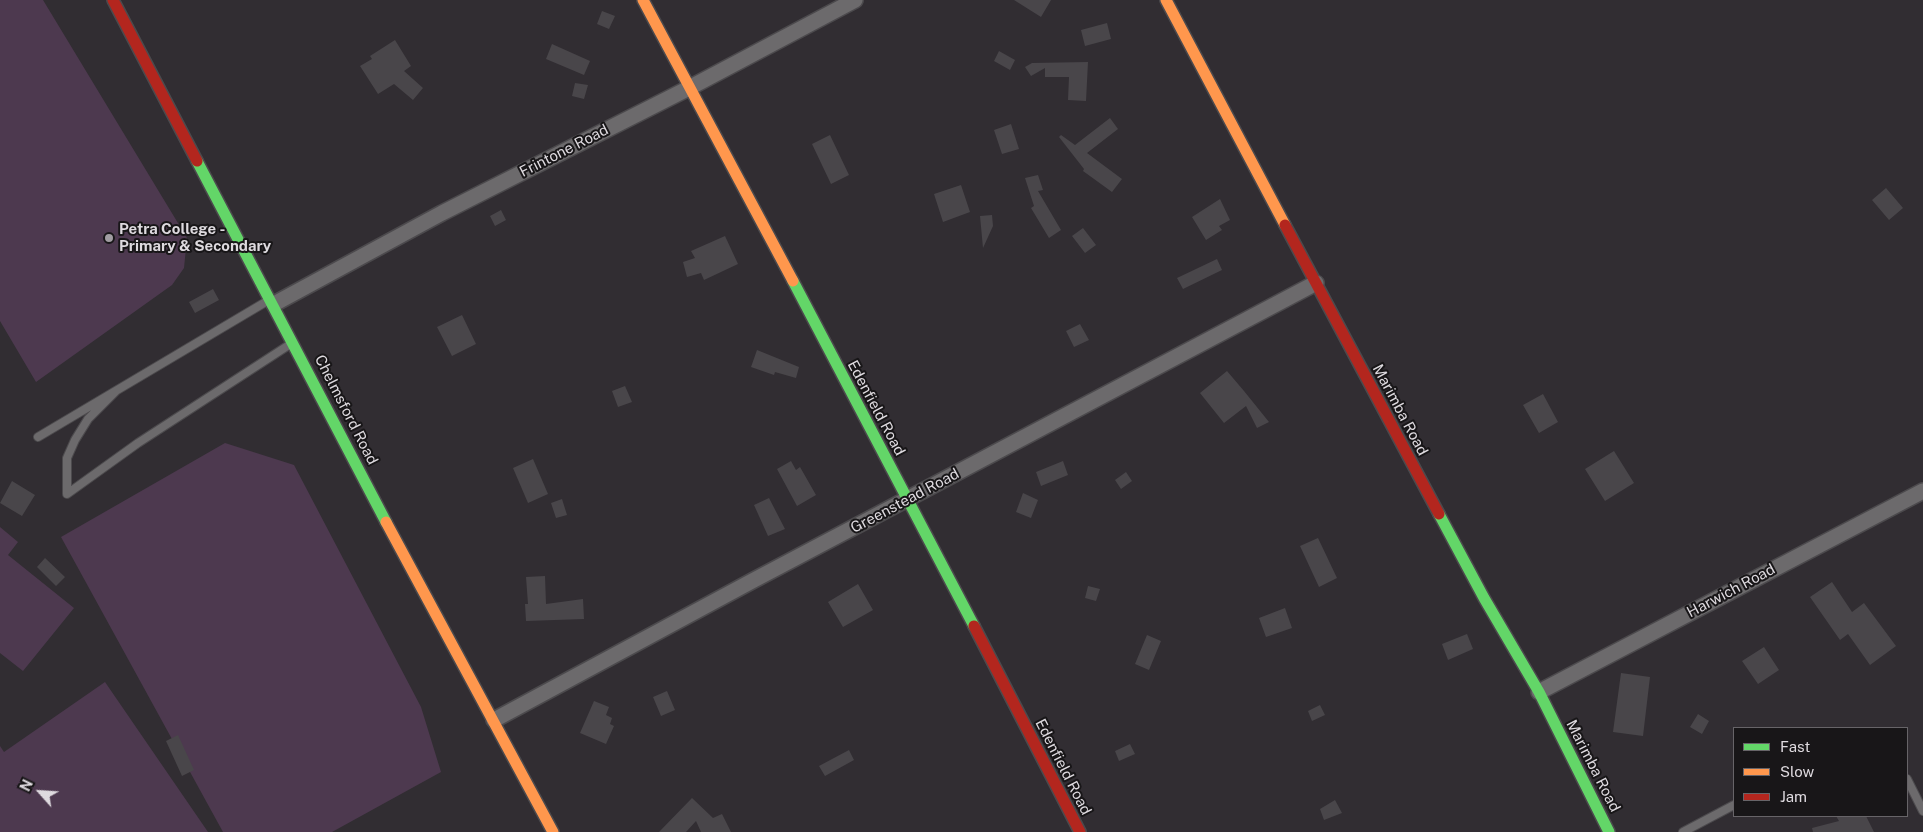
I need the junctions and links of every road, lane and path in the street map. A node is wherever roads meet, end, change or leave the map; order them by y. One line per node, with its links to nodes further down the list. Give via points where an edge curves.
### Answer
1 (113, 0): 7 (street, Chelmsford Road)
2 (642, 0): 5 (street, Edenfield Road)
3 (855, 0): 5 (street, Frintone Road)
4 (1166, 0): 6 (street, Marimba Road)
5 (689, 88): 7 (street, Frintone Road); 12 (street, Edenfield Road)
6 (1316, 283): 12 (street, Greenstead Road); 13 (street, Marimba Road, via 1484,598)
7 (272, 301): 8 (street, Chelmsford Road); 9 (lane)
8 (293, 341): 9 (lane, via 67,494 67,458 75,440 88,419); 14 (street, Chelmsford Road, via 452,648)
9 (116, 391): 10 (lane)
10 (38, 437)
11 (1923, 491): 13 (street, Harwich Road)
12 (909, 499): 14 (street, Greenstead Road); 19 (street, Edenfield Road)
13 (1539, 692): 20 (street, Marimba Road)
14 (494, 720): 18 (street, Chelmsford Road)
15 (1908, 781): 17 (lane)
16 (1733, 806): 21 (lane)
17 (1923, 811)
18 (553, 832)
19 (1080, 832)
20 (1609, 832)
21 (1683, 832)

